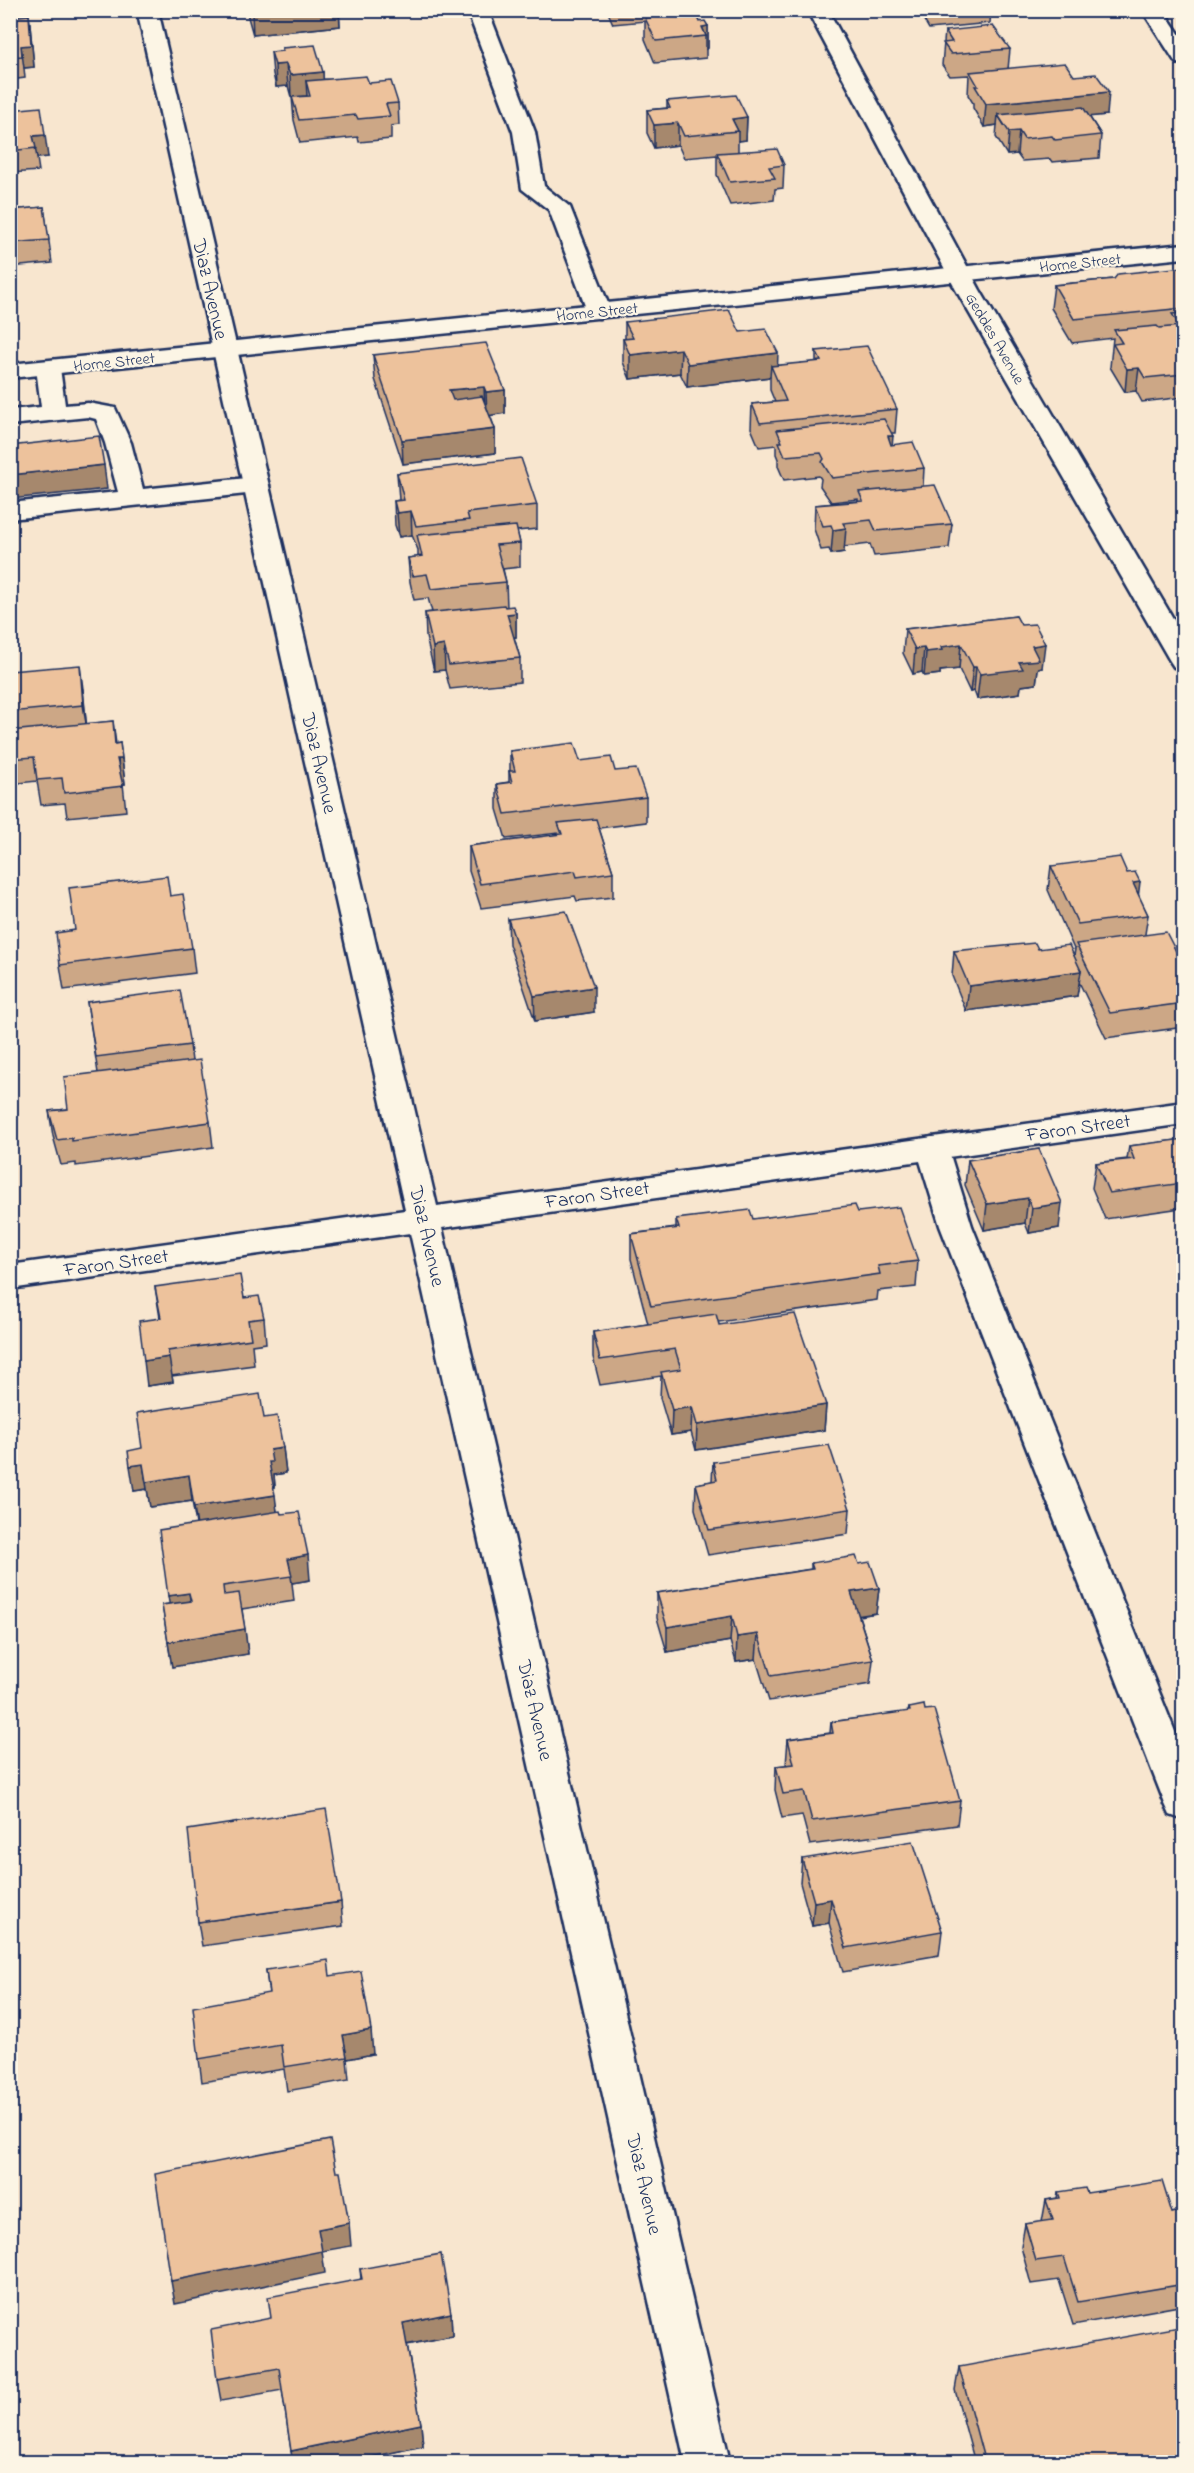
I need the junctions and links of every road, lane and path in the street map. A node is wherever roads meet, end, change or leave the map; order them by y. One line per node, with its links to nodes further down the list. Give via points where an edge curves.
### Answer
1 (147, 10): 9 (street, Diaz Avenue)
2 (477, 10): 8 (street, via 524,132 533,189 559,207)
3 (817, 10): 7 (street, Geddes Avenue)
4 (1152, 10): 5 (street)
5 (1184, 58)
6 (1184, 251): 7 (street, Horne Street)
7 (960, 274): 8 (street, Horne Street); 17 (street, Geddes Avenue)
8 (599, 311): 9 (street, Horne Street)
9 (225, 350): 10 (street, Horne Street); 14 (street, Diaz Avenue)
10 (48, 368): 11 (street, Horne Street); 12 (street)
11 (10, 372)
12 (54, 413): 13 (street); 15 (street, via 106,413)
13 (10, 418)
14 (256, 485): 15 (street); 20 (street, Diaz Avenue)
15 (132, 498): 16 (street)
16 (10, 511)
17 (1184, 661)
18 (1184, 1113): 19 (street, Faron Street)
19 (932, 1148): 20 (street, Faron Street); 22 (street, via 956,1226)
20 (424, 1218): 21 (street, Faron Street); 23 (street, Diaz Avenue)
21 (10, 1277)
22 (1184, 1804)
23 (708, 2463)

